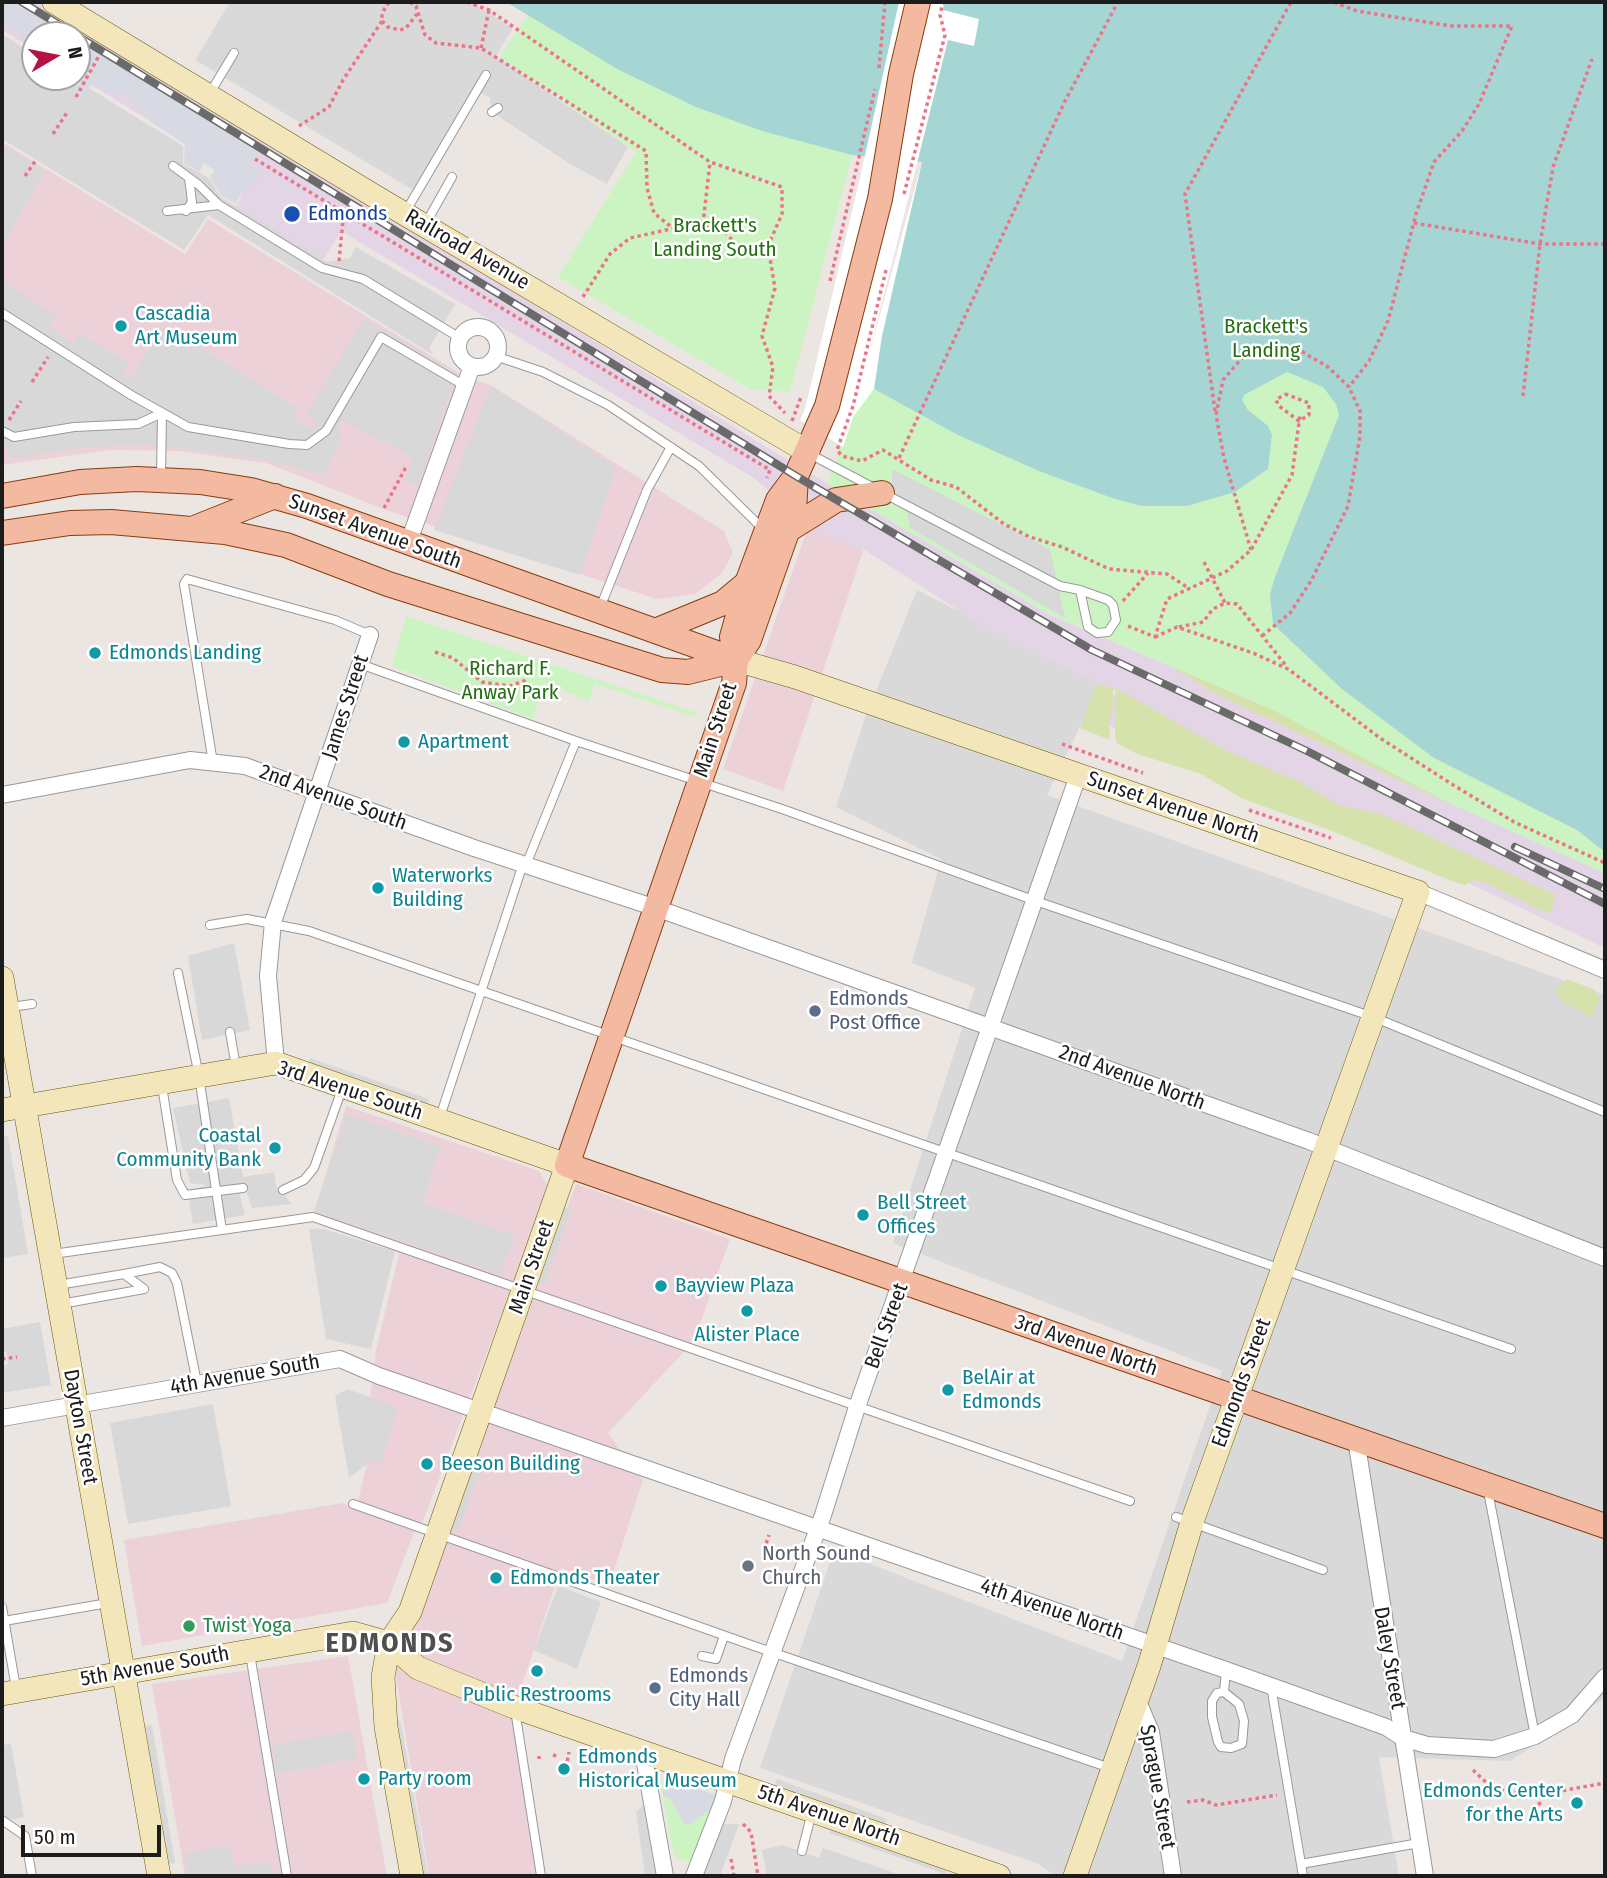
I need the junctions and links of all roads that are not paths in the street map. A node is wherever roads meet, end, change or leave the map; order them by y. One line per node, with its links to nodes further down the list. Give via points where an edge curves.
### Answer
1 (55, 2): 5 (street, Railroad Avenue)
2 (918, 2): 21 (main road, Main Street, via 880,199 836,374)
3 (234, 54): 5 (lane)
4 (486, 75): 12 (lane)
5 (208, 95): 12 (street, Railroad Avenue)
6 (173, 166): 7 (lane)
7 (189, 177): 9 (lane); 11 (lane, via 192,202)
8 (452, 177): 13 (lane)
9 (219, 205): 11 (lane); 15 (lane, via 322,268 363,279)
10 (167, 211): 11 (lane)
11 (186, 211)
12 (404, 213): 13 (street, Railroad Avenue)
13 (425, 226): 21 (street, Railroad Avenue)
14 (2, 313): 19 (lane)
15 (460, 338): 16 (street, via 475,327 487,329 496,338); 17 (street, via 461,357)
16 (495, 356): 17 (street, via 483,366); 22 (lane, via 574,386)
17 (472, 366): 18 (street)
18 (465, 386): 19 (lane, via 381,337 326,431 307,445 188,426); 30 (street)
19 (162, 413): 20 (lane, via 138,424 74,427 14,437); 23 (lane)
20 (4, 428)
21 (812, 444): 24 (lane, Railroad Avenue); 28 (main road, Main Street, via 778,500)
22 (671, 447): 28 (lane); 33 (lane, via 647,490)
23 (162, 480): 25 (main road, Sunset Avenue South, via 80,482); 26 (main road, Sunset Avenue South)
24 (882, 493): 28 (main road, via 836,500); 32 (lane, Railroad Avenue, via 1060,586)
25 (2, 496)
26 (275, 496): 27 (main road); 30 (main road, Sunset Avenue South)
27 (197, 528): 29 (main road, via 84,522); 36 (main road, via 286,545 388,584 662,670 688,672)
28 (777, 531): 31 (main road, Main Street); 36 (main road, Main Street, via 749,640)
29 (2, 533)
30 (408, 544): 33 (main road, Sunset Avenue South)
31 (747, 583): 34 (main road, via 723,603); 36 (main road, Main Street, via 732,637)
32 (1080, 590): 32 (lane, Railroad Avenue, via 1088,627 1097,634 1112,629 1116,620 1108,600)
33 (598, 612): 34 (main road, Sunset Avenue South)
34 (655, 631): 36 (main road, Sunset Avenue South)
35 (370, 635): 37 (street, James Street); 39 (lane, via 335,620 187,579 184,584)
36 (736, 660): 40 (street, Sunset Avenue North); 41 (main road, Main Street, via 733,683)
37 (360, 664): 38 (lane); 42 (street, James Street)
38 (576, 741): 41 (lane); 44 (lane)
39 (213, 763): 42 (street, 2nd Avenue South, via 245,766); 43 (street, 2nd Avenue South, via 190,760)
40 (1078, 776): 45 (street, Sunset Avenue North); 46 (street, Bell Street)
41 (699, 783): 46 (lane); 47 (main road, Main Street)
42 (317, 793): 44 (street, 2nd Avenue South); 48 (street, James Street)
43 (2, 795)
44 (525, 864): 47 (street, 2nd Avenue South); 53 (lane)
45 (1418, 892): 50 (street, Sunset Avenue North); 56 (street, Edmonds Street)
46 (1032, 900): 56 (lane); 57 (street, Bell Street)
47 (656, 908): 57 (street, 2nd Avenue North); 59 (main road, Main Street)
48 (273, 922): 49 (lane, via 247,919); 53 (lane); 60 (street, James Street, via 268,976)
49 (211, 925)
50 (1605, 970)
51 (178, 973): 62 (lane)
52 (2, 978): 55 (street, Dayton Street)
53 (481, 992): 59 (lane); 67 (lane)
54 (32, 1004): 55 (lane)
55 (7, 1008): 65 (street, Dayton Street)
56 (1373, 1017): 66 (lane); 68 (street, Edmonds Street)
57 (989, 1027): 68 (street, 2nd Avenue North); 69 (street, Bell Street)
58 (230, 1032): 61 (lane)
59 (610, 1037): 69 (lane); 70 (main road, Main Street)
60 (276, 1063): 61 (street, 3rd Avenue South); 64 (street, 3rd Avenue South)
61 (237, 1070): 62 (street, 3rd Avenue South)
62 (199, 1076): 63 (street, 3rd Avenue South); 73 (lane)
63 (162, 1083): 65 (street, 3rd Avenue South); 73 (lane, via 177,1180 184,1195)
64 (342, 1086): 67 (street, 3rd Avenue South); 72 (lane, via 314,1168 294,1187)
65 (13, 1109): 75 (street, Dayton Street)
66 (1605, 1112)
67 (439, 1120): 70 (street, 3rd Avenue South)
68 (1328, 1149): 76 (street, 2nd Avenue North); 77 (street, Edmonds Street)
69 (946, 1154): 77 (lane); 79 (street, Bell Street)
70 (567, 1165): 79 (main road, 3rd Avenue North); 80 (street, Main Street)
71 (243, 1188): 73 (lane)
72 (283, 1189)
73 (216, 1192): 74 (lane)
74 (222, 1230): 75 (lane); 80 (lane, via 313,1217)
75 (50, 1254): 81 (street, Dayton Street)
76 (1605, 1258)
77 (1283, 1271): 82 (lane); 84 (street, Edmonds Street)
78 (124, 1274): 81 (lane); 81 (lane, via 144,1289); 83 (lane, via 160,1267 172,1273)
79 (903, 1282): 84 (main road, 3rd Avenue North); 86 (street, Bell Street)
80 (524, 1290): 86 (lane); 87 (street, Main Street)
81 (56, 1295): 85 (street, Dayton Street)
82 (1511, 1349)
83 (197, 1383): 85 (street, 4th Avenue South); 87 (street, 4th Avenue South, via 340,1359)
84 (1236, 1397): 89 (main road, 3rd Avenue North); 93 (street, Edmonds Street)
85 (76, 1405): 88 (street, 4th Avenue South); 98 (street, Dayton Street)
86 (857, 1407): 91 (lane); 95 (street, Bell Street)
87 (482, 1412): 95 (street, 4th Avenue North); 96 (street, Main Street)
88 (2, 1418)
89 (1356, 1439): 90 (main road, 3rd Avenue North); 116 (street, Daley Street)
90 (1487, 1485): 94 (main road, 3rd Avenue North); 115 (lane)
91 (1130, 1501)
92 (353, 1504): 96 (lane)
93 (1184, 1519): 97 (lane); 103 (street, Edmonds Street)
94 (1605, 1527)
95 (818, 1529): 103 (street, 4th Avenue North); 105 (street, Bell Street)
96 (436, 1535): 101 (lane); 102 (street, Main Street, via 410,1612)
97 (1323, 1570)
98 (111, 1602): 100 (lane); 108 (street, Dayton Street)
99 (2, 1607): 100 (lane)
100 (4, 1621): 111 (lane)
101 (724, 1636): 105 (lane); 106 (lane, via 716,1659)
102 (389, 1643): 104 (street, 5th Avenue South, via 353,1633); 114 (street, 5th Avenue North, via 418,1668); 129 (street, Main Street, via 383,1676 386,1727)
103 (1155, 1645): 107 (street, 4th Avenue North); 113 (street, Edmonds Street)
104 (250, 1651): 108 (street, 5th Avenue South); 128 (lane)
105 (771, 1652): 118 (lane); 119 (street, Bell Street)
106 (702, 1656)
107 (1226, 1670): 110 (street, 4th Avenue North); 112 (lane)
108 (123, 1673): 111 (street, 5th Avenue South); 127 (street, Dayton Street)
109 (1605, 1677): 115 (street, 4th Avenue North, via 1572,1715)
110 (1271, 1686): 116 (street, 4th Avenue North, via 1387,1727); 124 (lane)
111 (9, 1692)
112 (1224, 1692): 112 (lane, via 1212,1701 1212,1717 1221,1747 1231,1748 1242,1744 1244,1721 1239,1704)
113 (1137, 1699): 118 (street, Edmonds Street); 135 (street, Sprague Street, via 1151,1732)
114 (514, 1707): 117 (street, 5th Avenue North); 130 (lane)
115 (1535, 1736): 116 (street, 4th Avenue North, via 1494,1749 1434,1747)
116 (1403, 1738): 122 (street, Daley Street)
117 (643, 1752): 119 (street, 5th Avenue North); 131 (street)
118 (1113, 1769): 134 (street, Edmonds Street)
119 (727, 1780): 120 (street, 5th Avenue North); 132 (street, Bell Street)
120 (813, 1809): 123 (lane); 125 (street, 5th Avenue North)
121 (2, 1820): 126 (lane, via 24,1836)
122 (1419, 1843): 124 (lane); 137 (street, Daley Street)
123 (802, 1851)
124 (1301, 1864): 136 (lane)
125 (968, 1871): 133 (street, 5th Avenue North)
126 (32, 1876)
127 (159, 1876)
128 (286, 1876)
129 (412, 1876)
130 (541, 1876)
131 (664, 1876)
132 (694, 1876)
133 (999, 1876)
134 (1075, 1876)
135 (1172, 1876)
136 (1303, 1876)
137 (1425, 1876)

